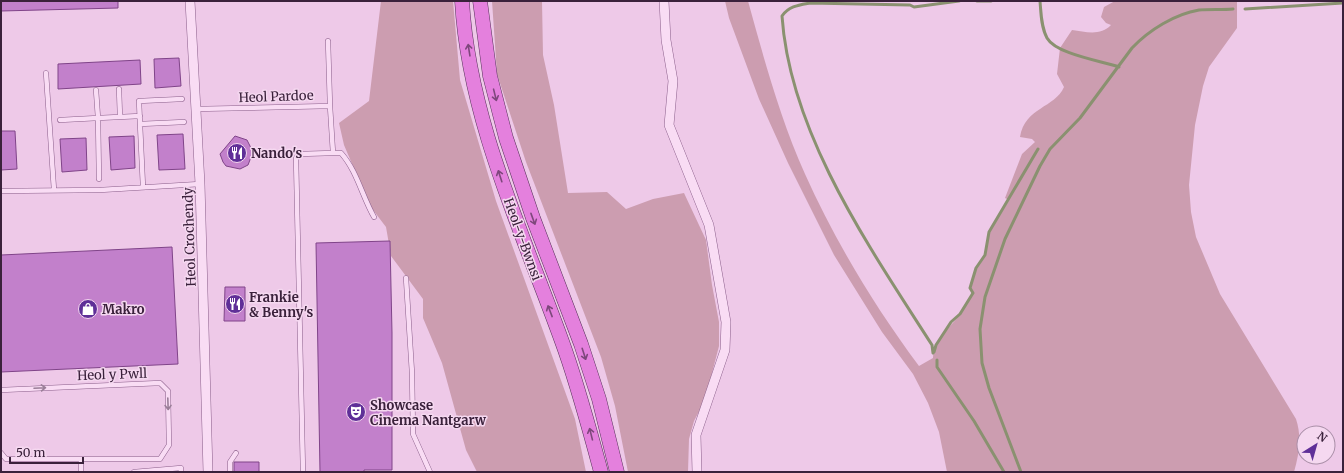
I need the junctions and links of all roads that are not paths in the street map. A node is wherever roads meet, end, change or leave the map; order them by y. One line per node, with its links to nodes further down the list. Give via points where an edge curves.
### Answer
1 (190, 1): 11 (street, Heol Crochendy)
2 (462, 1): 37 (highway, Heol-y-Bwnsi, one-way to 2, via 565,350 514,219 491,147 474,83)
3 (480, 1): 38 (highway, Heol-y-Bwnsi, one-way to 38, via 490,76 506,138 581,344 599,399)
4 (664, 1): 39 (street, via 666,40 673,80 669,125 709,225 726,322 725,350 696,435)
5 (328, 41): 10 (lane)
6 (46, 73): 22 (lane)
7 (119, 89): 13 (lane)
8 (96, 90): 14 (lane)
9 (182, 99): 12 (lane, via 139,101)
10 (330, 106): 11 (lane, Heol Pardoe); 18 (lane, Heol Pardoe)
11 (196, 109): 20 (street, Heol Crochendy)
12 (140, 116): 13 (lane); 17 (lane)
13 (120, 117): 14 (lane)
14 (98, 118): 15 (lane); 19 (lane)
15 (60, 120)
16 (184, 122): 17 (lane)
17 (140, 124): 21 (lane)
18 (333, 153): 24 (lane, via 341,154 349,163); 35 (lane, via 300,154 296,158)
19 (99, 179)
20 (200, 184): 21 (lane); 33 (street, Heol Crochendy)
21 (143, 187): 22 (lane)
22 (54, 190): 23 (lane)
23 (1, 191)
24 (374, 216)
25 (406, 278): 36 (lane, via 413,434)
26 (1, 390): 29 (lane, Heol y Pwll, one-way to 29, via 160,383 168,391 169,445 160,459)
27 (1, 453): 29 (lane, Heol y Pwll, via 6,459)
28 (236, 453): 34 (lane, via 230,462)
29 (81, 460): 30 (lane)
30 (81, 472)
31 (134, 472): 32 (lane, via 181,468)
32 (181, 472)
33 (208, 472)
34 (230, 472)
35 (303, 472)
36 (430, 472)
37 (601, 472)
38 (617, 472)
39 (697, 472)

